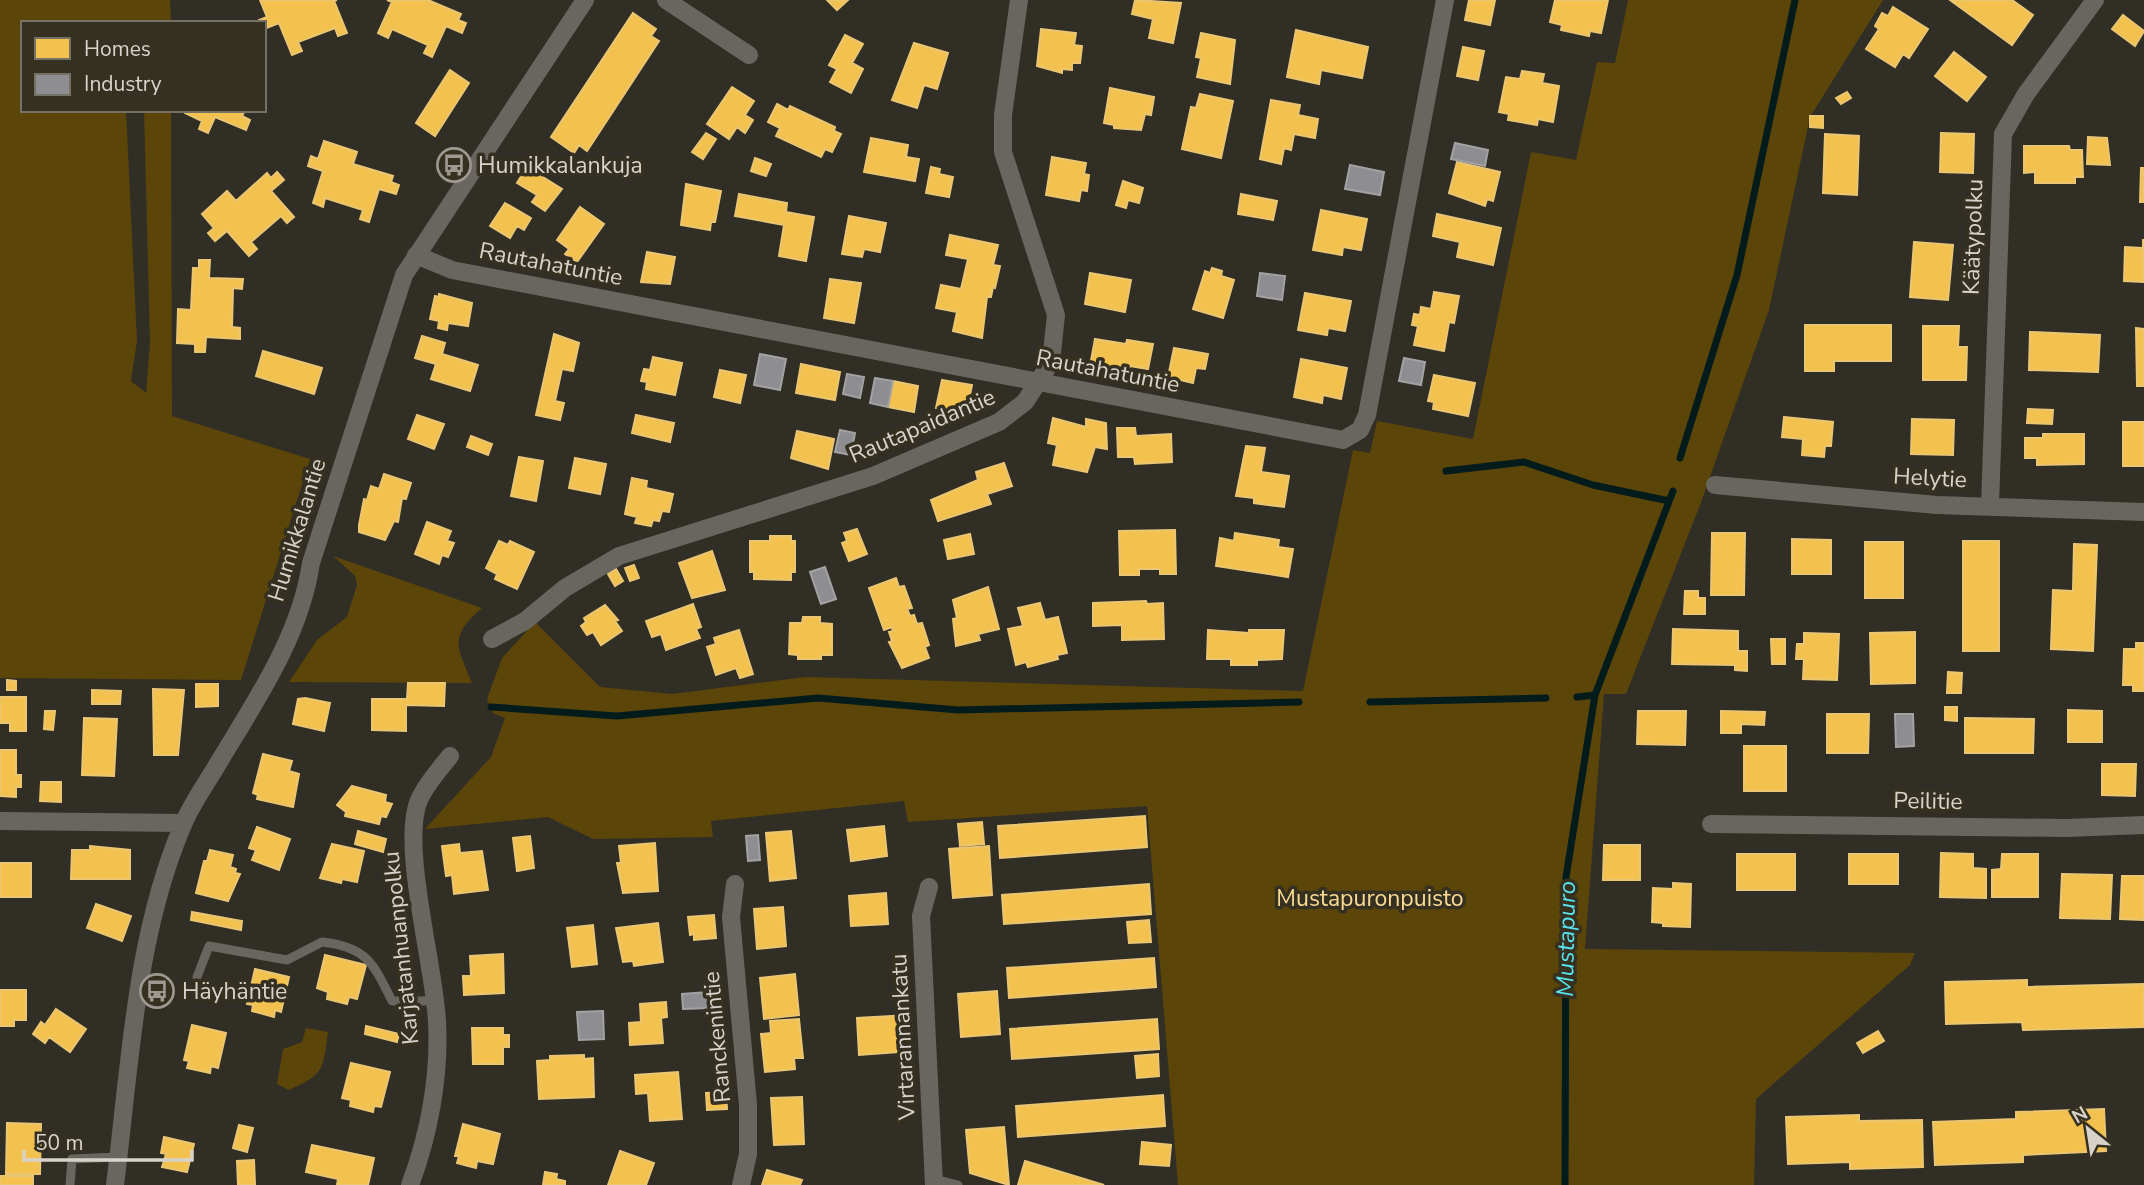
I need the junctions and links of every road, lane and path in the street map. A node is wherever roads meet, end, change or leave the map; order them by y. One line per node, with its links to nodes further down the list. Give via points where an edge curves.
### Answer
1 (585, 0): 7 (street, Humikkalantie)
2 (666, 0): 6 (street)
3 (1019, 0): 8 (street, Rautapaidantie, via 1003,115 1003,152 1056,316 1051,362)
4 (1444, 0): 8 (street, Rautahatuntie, via 1367,415 1360,430 1343,440)
5 (2095, 0): 10 (street, Käätypolku, via 2026,94 2003,134)
6 (749, 55)
7 (416, 255): 8 (street, Rautahatuntie, via 452,270); 15 (street, Humikkalantie, via 386,328 311,563 306,598 272,672)
8 (1039, 383): 12 (street, Rautapaidantie, via 1014,412 912,461 619,556 565,587 525,621)
9 (1715, 485): 10 (street, Helytie, via 1937,505)
10 (1990, 505): 11 (street, Helytie)
11 (2144, 512)
12 (492, 639)
13 (450, 756): 21 (street, Karjatanhuanpolku, via 425,789 414,821)
14 (0, 821): 15 (street)
15 (183, 824): 22 (street, Humikkalantie, via 166,865 155,914)
16 (1712, 824): 17 (street, Peilitie)
17 (2144, 825)
18 (735, 884): 27 (street, Ranckenintie, via 731,917 749,1119)
19 (929, 887): 23 (street, Virtarannankatu, via 921,916)
20 (197, 977): 21 (lane, via 209,946 287,960 322,942 359,950 373,963 392,1001)
21 (435, 1001): 26 (street, Karjatanhuanpolku, via 438,1023 432,1102)
22 (118, 1157): 24 (lane, via 72,1159); 25 (street, Humikkalantie)
23 (934, 1182): 28 (lane)
24 (70, 1185)
25 (115, 1185)
26 (410, 1185)
27 (741, 1185)
28 (958, 1185)

